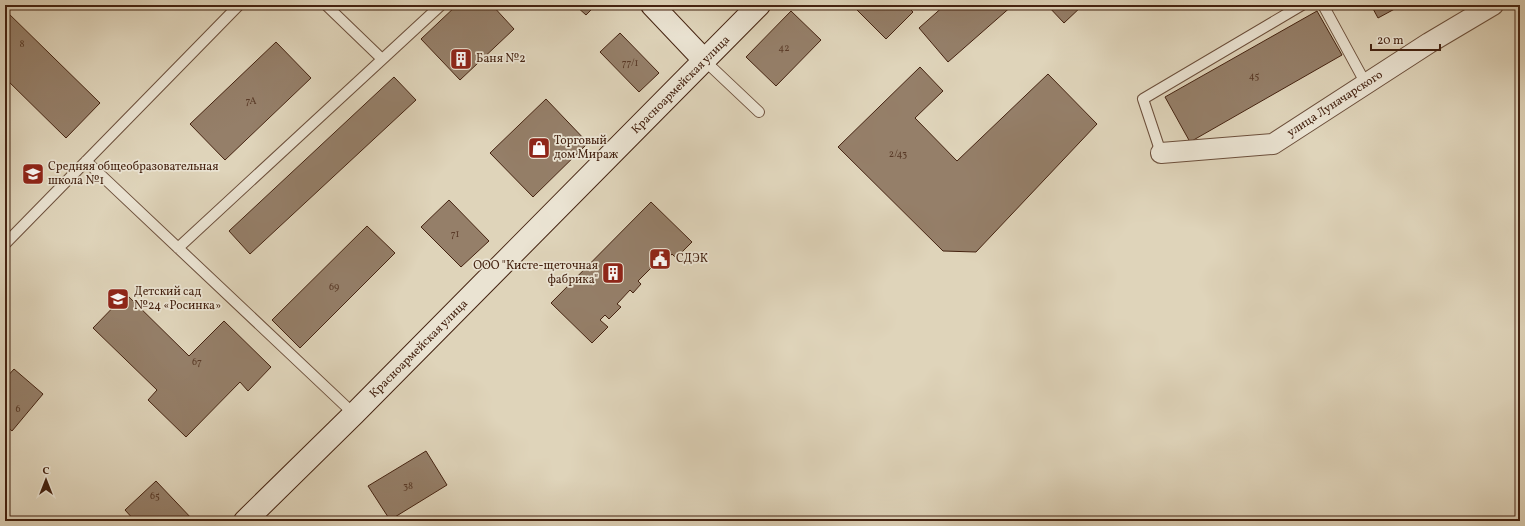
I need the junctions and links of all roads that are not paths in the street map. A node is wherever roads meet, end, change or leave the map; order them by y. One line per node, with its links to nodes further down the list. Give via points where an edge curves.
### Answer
1 (239, 5): 14 (lane)
2 (326, 5): 9 (lane)
3 (441, 5): 9 (lane)
4 (652, 5): 10 (main road)
5 (759, 5): 10 (main road, Красноармейская улица)
6 (1302, 5): 13 (lane, via 1143,99)
7 (1323, 5): 11 (lane)
8 (1493, 5): 11 (street, улица Луначарского)
9 (382, 59): 16 (lane)
10 (705, 61): 12 (lane); 17 (main road, Красноармейская улица)
11 (1366, 84): 13 (street, улица Луначарского, via 1273,144)
12 (759, 112)
13 (1161, 153)
14 (86, 161): 15 (lane); 16 (lane)
15 (5, 244)
16 (178, 248): 17 (lane)
17 (354, 414): 18 (main road, Красноармейская улица)
18 (245, 521)

